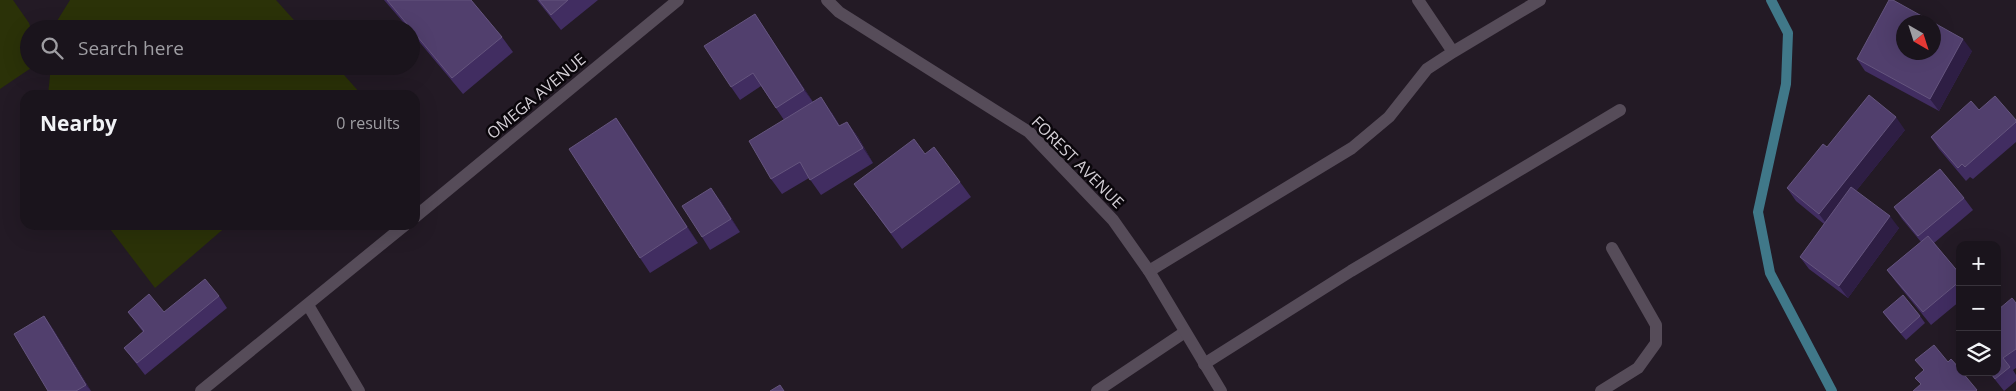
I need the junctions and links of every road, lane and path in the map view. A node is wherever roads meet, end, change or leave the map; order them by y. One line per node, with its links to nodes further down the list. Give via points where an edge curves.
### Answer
1 (678, 0): 7 (street, OMEGA AVENUE)
2 (827, 0): 10 (street, FOREST AVENUE, via 839,12 1029,132 1113,220)
3 (1418, 0): 5 (street)
4 (1540, 0): 5 (street)
5 (1453, 52): 10 (street, via 1427,69 1389,118 1352,148)
6 (1620, 110): 13 (street, via 1351,271)
7 (420, 213)
8 (399, 230): 11 (street)
9 (1612, 248): 18 (street, via 1656,324 1656,343 1638,368)
10 (1149, 271): 12 (street, FOREST AVENUE)
11 (308, 306): 14 (street); 15 (street)
12 (1185, 332): 13 (street, FOREST AVENUE); 16 (street)
13 (1204, 364): 17 (street, FOREST AVENUE)
14 (201, 391)
15 (359, 391)
16 (1097, 391)
17 (1220, 391)
18 (1601, 391)

